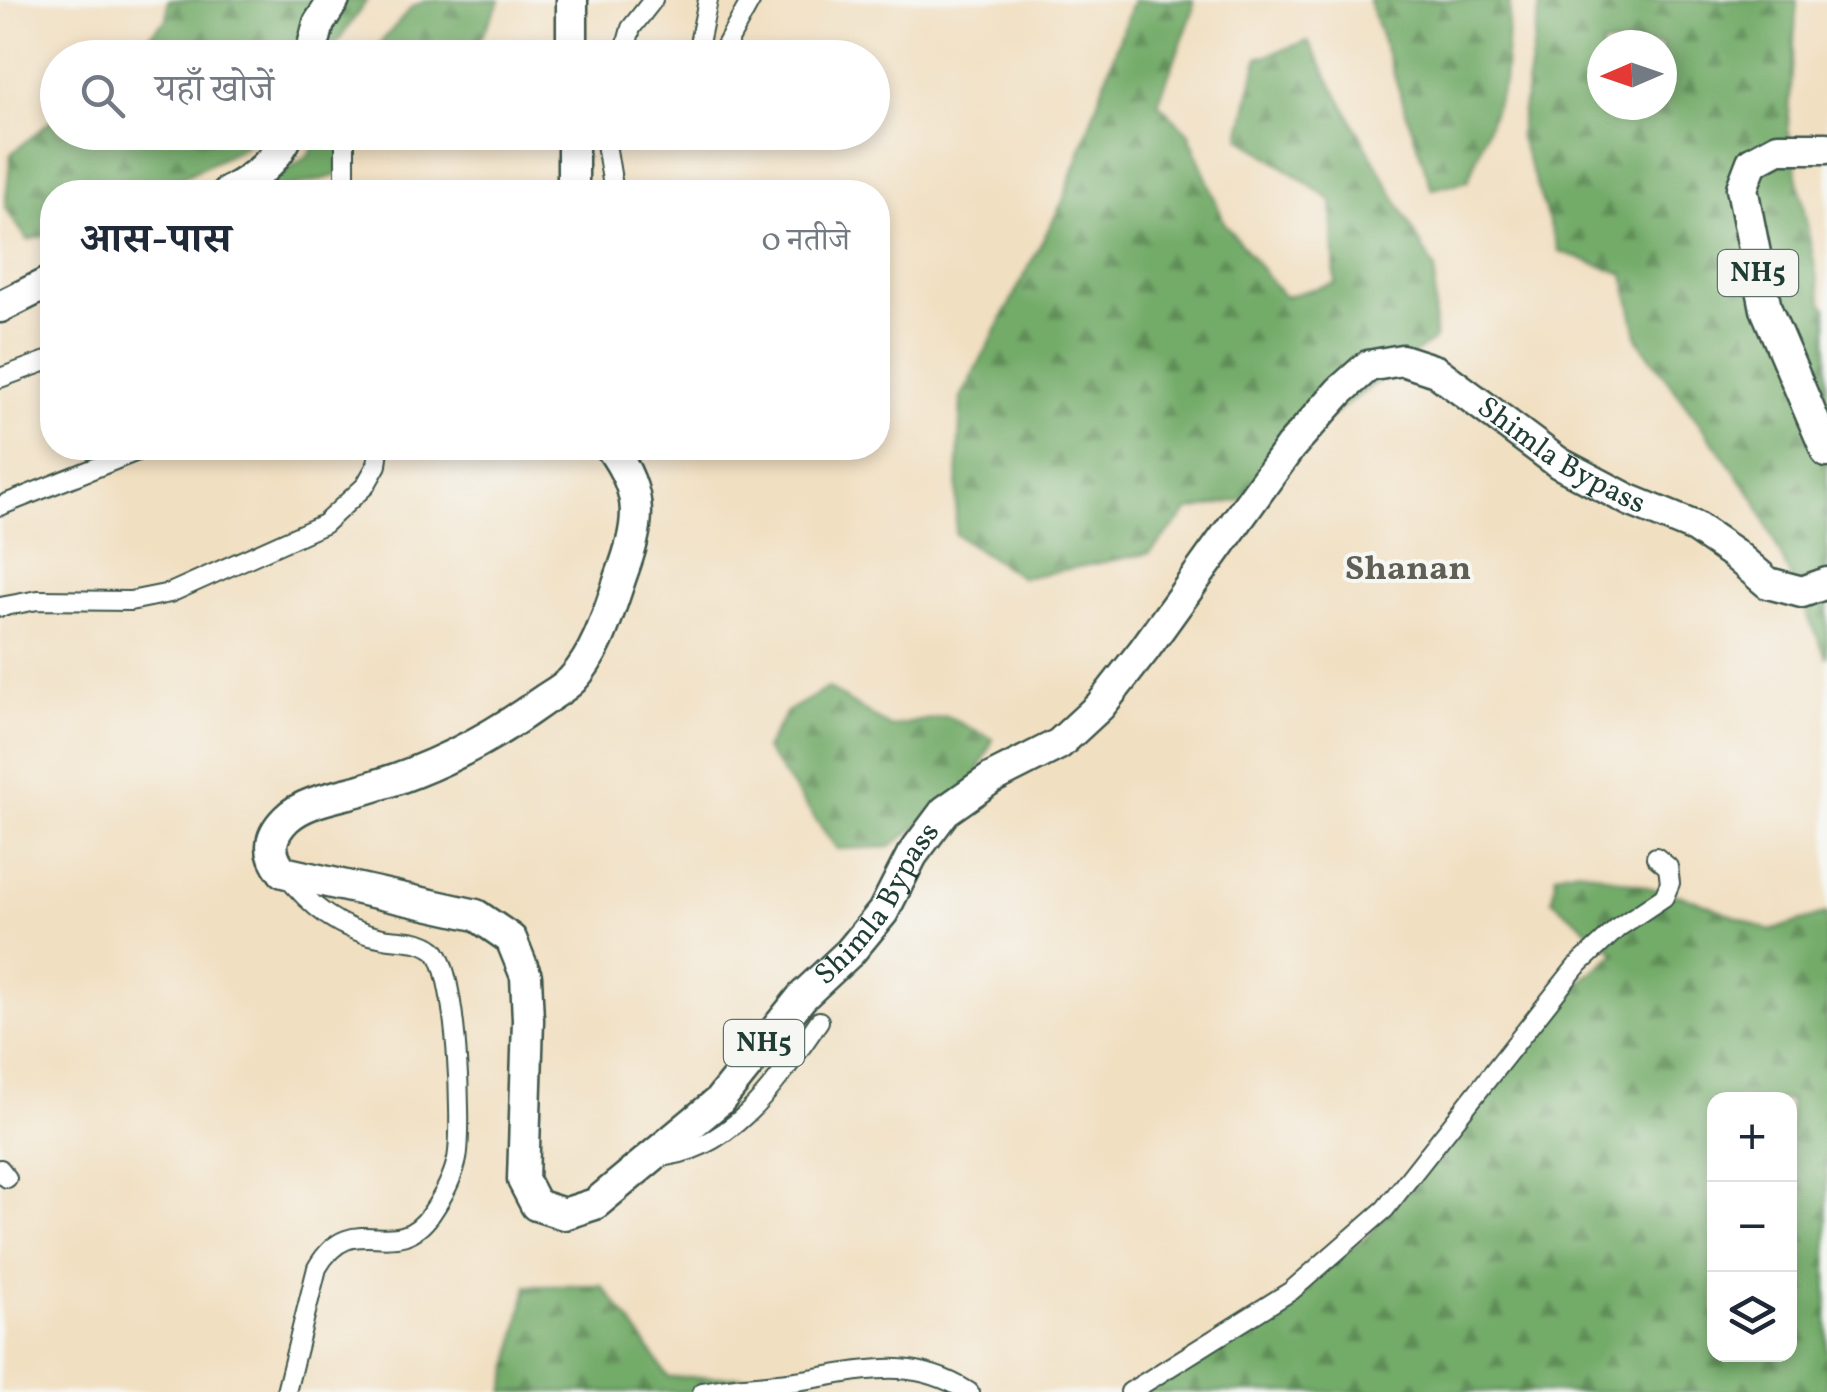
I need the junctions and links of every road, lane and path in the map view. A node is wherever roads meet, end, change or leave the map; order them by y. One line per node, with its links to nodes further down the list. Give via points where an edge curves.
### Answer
1 (334, 0): 6 (highway)
2 (572, 0): 7 (highway)
3 (653, 0): 8 (street)
4 (708, 0): 9 (street)
5 (751, 0): 10 (street)
6 (315, 40)
7 (572, 40)
8 (628, 40)
9 (700, 40)
10 (729, 40)
11 (1827, 148): 24 (highway, NH5, via 1778,148 1752,162 1742,188 1766,310)
12 (282, 150): 16 (highway)
13 (345, 150): 17 (street)
14 (572, 150): 18 (highway)
15 (607, 150): 19 (street)
16 (249, 180)
17 (345, 180)
18 (573, 180)
19 (612, 180)
20 (40, 287): 21 (highway)
21 (0, 307)
22 (40, 363): 23 (street)
23 (0, 378)
24 (1827, 452)
25 (115, 460): 28 (street)
26 (378, 460): 30 (street, via 365,486 324,524 170,594)
27 (620, 460): 32 (highway, via 636,504 634,542 600,634 572,680 430,767 288,817 272,838 272,858)
28 (0, 506)
29 (1827, 583): 34 (highway, Shimla Bypass / NH5, via 1802,592 1768,583 1695,528 1559,464 1436,370 1402,360 1368,366 1290,446 1100,706 1058,744 945,810 883,912 850,952 802,997 720,1101)
30 (0, 607)
31 (1656, 857): 38 (street, via 1668,867 1664,897 1576,967 1385,1209 1291,1291)
32 (283, 872): 34 (highway, Shimla Bypass / NH5, via 476,914 511,939 526,976 522,1180 536,1206 564,1214 595,1204); 35 (street, via 306,901 355,932 429,945 439,955 453,1005 458,1130 448,1185 421,1226 409,1235 337,1241 327,1251)
33 (819, 1021): 34 (street, via 744,1116 694,1151)
34 (656, 1157)
35 (286, 1392)
36 (702, 1392): 37 (street, via 900,1366)
37 (970, 1392)
38 (1130, 1392)

